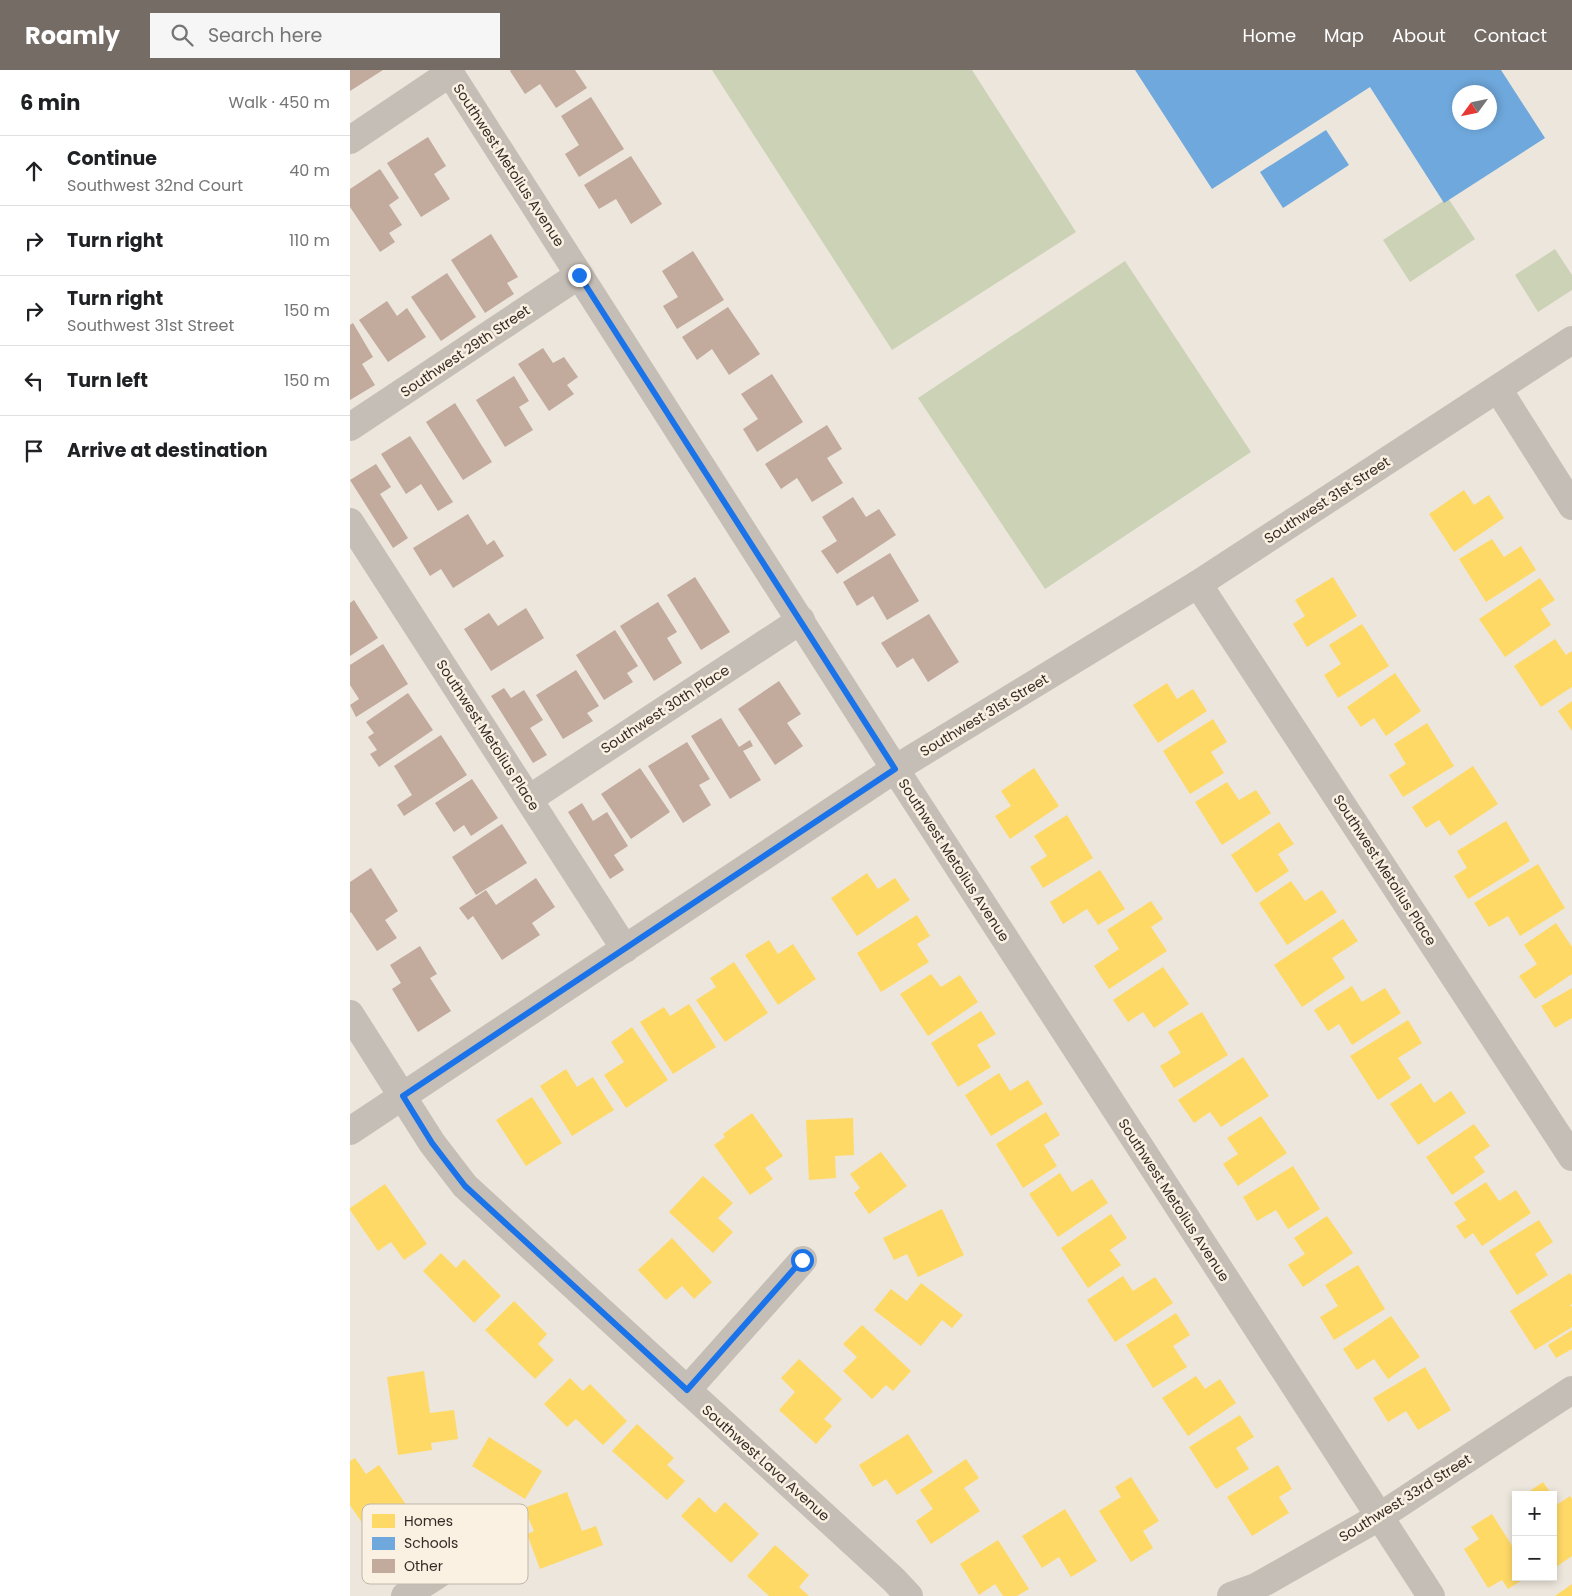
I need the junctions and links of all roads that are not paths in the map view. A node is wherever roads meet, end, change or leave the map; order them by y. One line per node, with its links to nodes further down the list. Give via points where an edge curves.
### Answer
1 (449, 72): 2 (street); 3 (street, Southwest Metolius Avenue)
2 (350, 140)
3 (579, 275): 6 (street, Southwest 29th Street); 10 (street, Southwest Metolius Avenue)
4 (1572, 340): 5 (street, Southwest 31st Street)
5 (1498, 389): 7 (street); 9 (street, Southwest 31st Street)
6 (350, 427)
7 (1572, 506)
8 (350, 522): 12 (street, Southwest Metolius Place)
9 (1198, 584): 11 (street, Southwest 31st Street); 17 (street, Southwest Metolius Place)
10 (801, 620): 11 (street, Southwest Metolius Avenue); 12 (street, Southwest 30th Place)
11 (895, 769): 13 (street, Southwest 31st Street); 21 (street, Southwest Metolius Avenue)
12 (529, 799): 13 (street, Southwest Metolius Place)
13 (625, 948): 15 (street, Southwest 31st Street)
14 (350, 1014): 15 (street, Southwest Lava Avenue)
15 (403, 1096): 16 (street, Southwest 31st Street); 19 (street, Southwest Lava Avenue, via 432,1143 465,1186)
16 (350, 1131)
17 (1572, 1157)
18 (802, 1260): 19 (street)
19 (687, 1390): 24 (street, Southwest Lava Avenue)
20 (1572, 1390): 21 (street, Southwest 33rd Street)
21 (1379, 1517): 25 (street, Southwest 33rd Street, via 1256,1587); 26 (street, Southwest Metolius Avenue)
22 (424, 1584): 23 (street)
23 (406, 1596)
24 (909, 1596)
25 (1231, 1596)
26 (1431, 1596)

